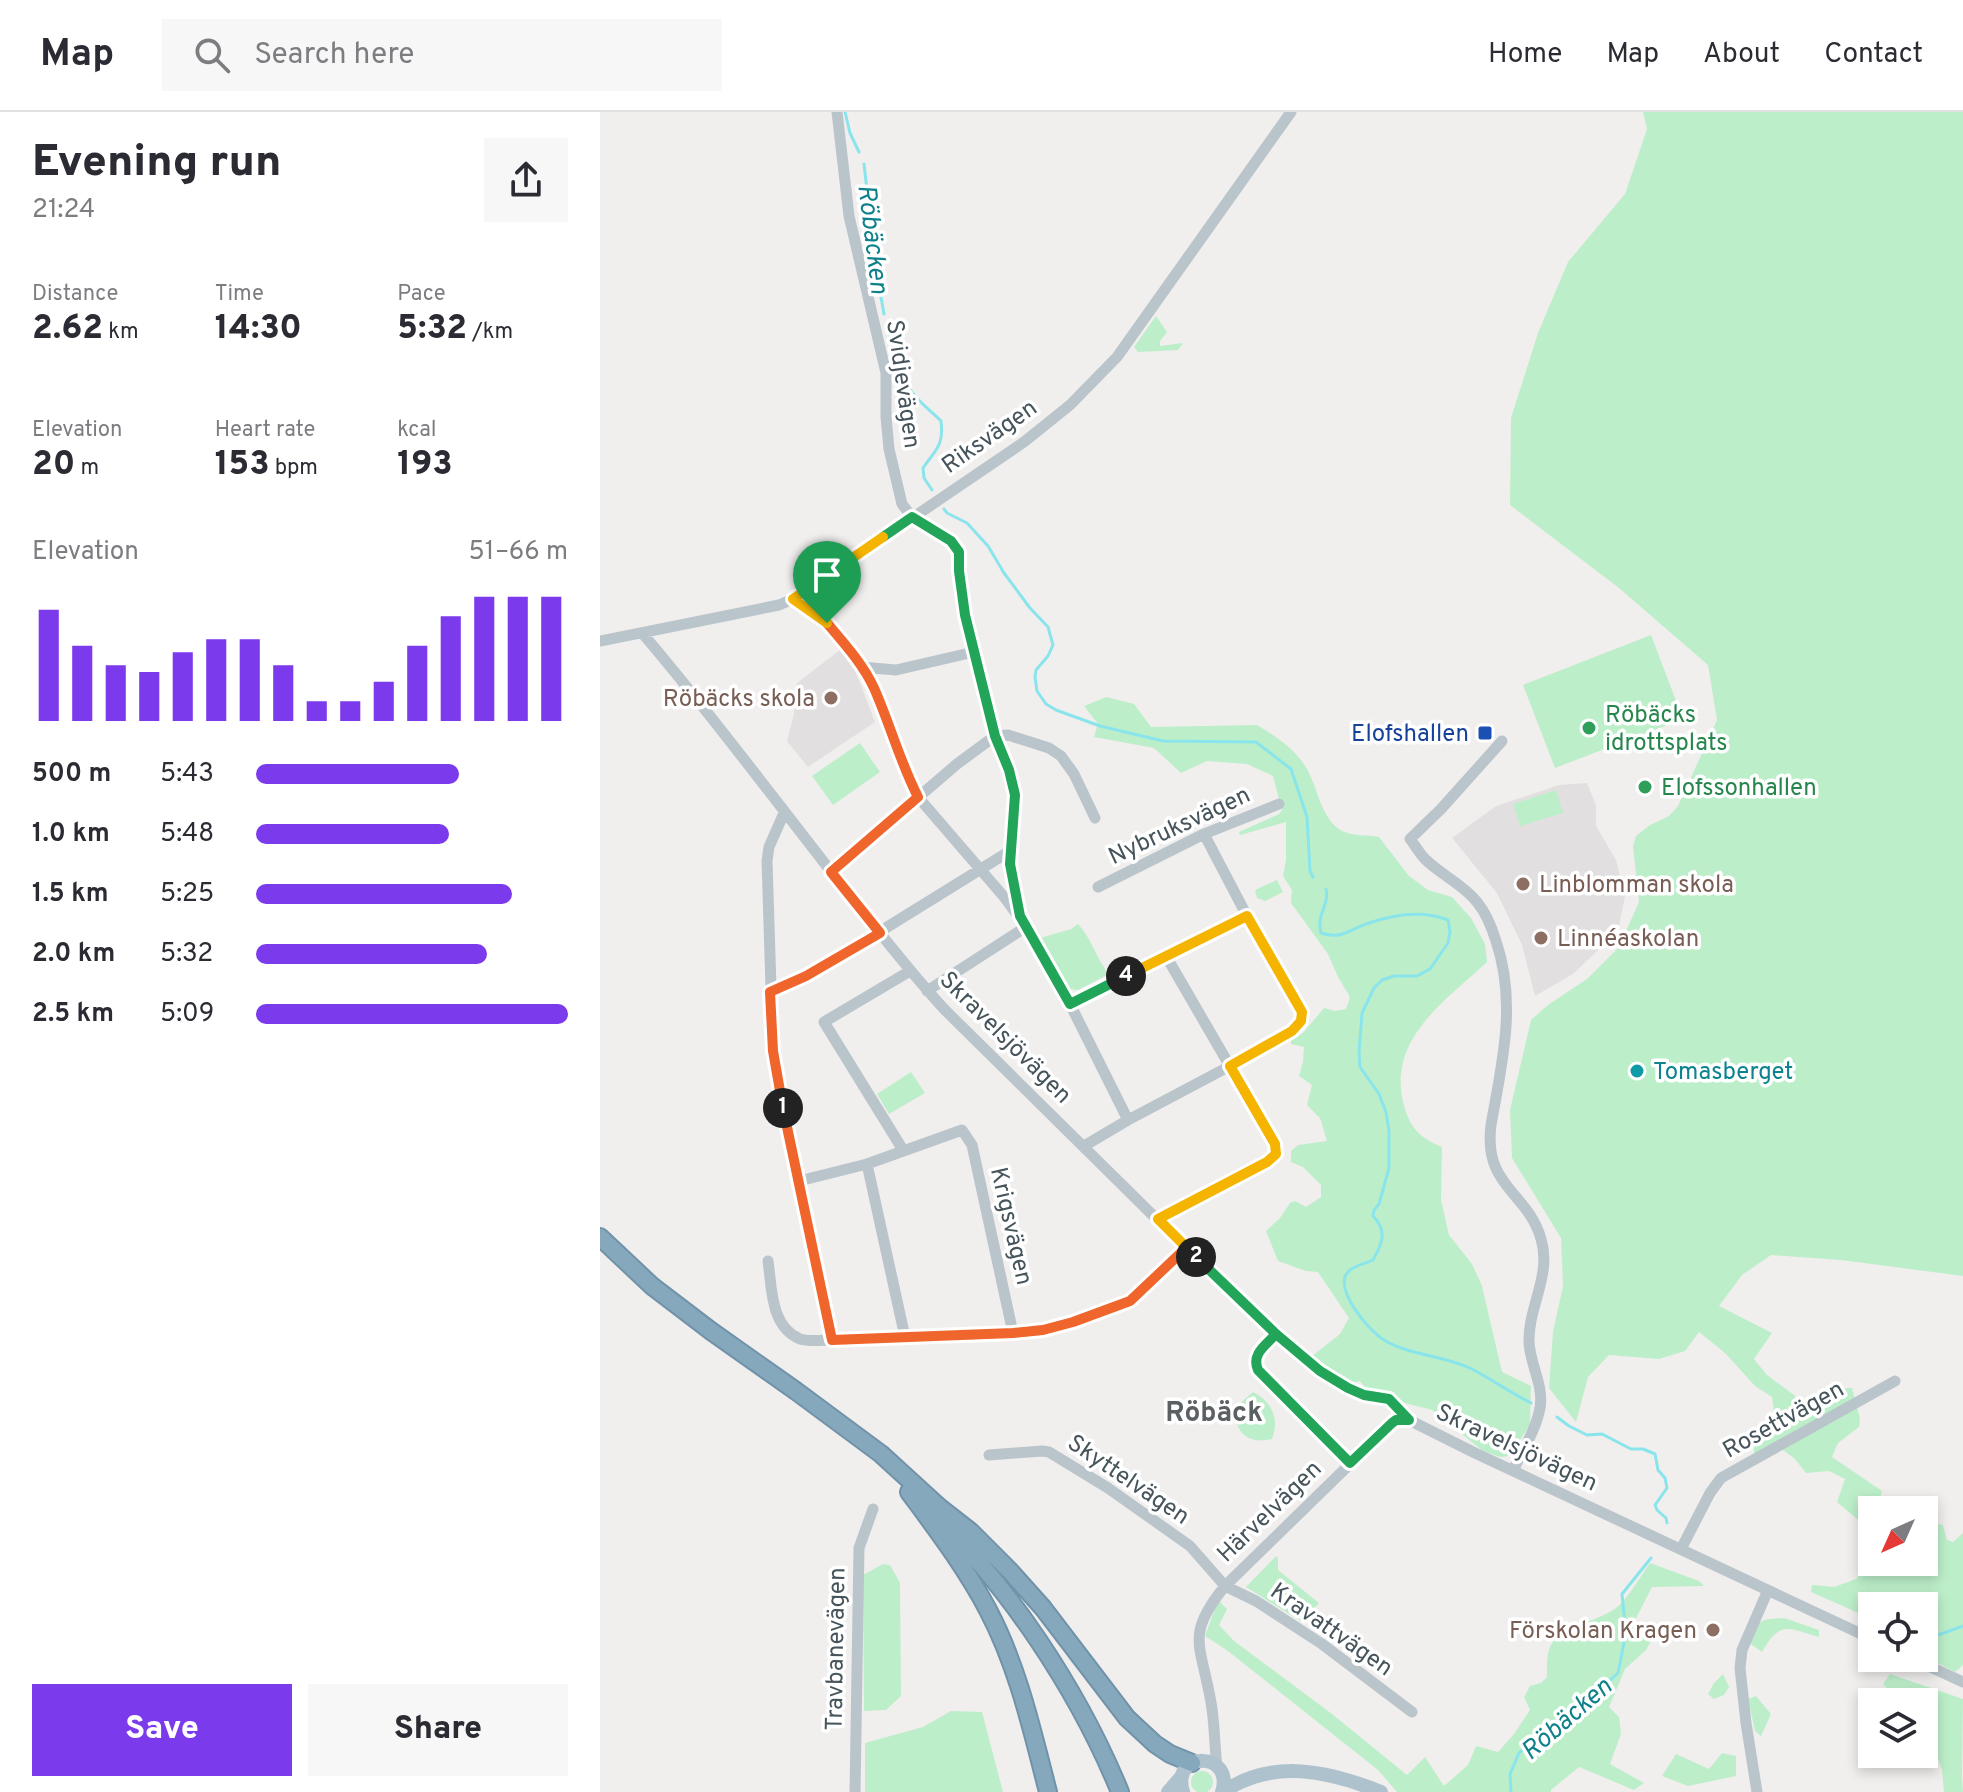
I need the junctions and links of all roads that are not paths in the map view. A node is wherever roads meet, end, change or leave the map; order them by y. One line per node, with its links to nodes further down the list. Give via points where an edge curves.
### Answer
1 (837, 112): 3 (street, Svidjevägen, via 849,216 886,373 889,449 902,504)
2 (1291, 112): 3 (street, Riksvägen, via 1117,357 1024,442)
3 (912, 517): 4 (street, Riksvägen); 7 (street, via 951,541 959,552)
4 (793, 599): 5 (street, Riksvägen); 8 (street, via 827,623)
5 (643, 634): 6 (street, Riksvägen); 13 (street, Skravelsjövägen)
6 (600, 641)
7 (974, 652): 8 (street, via 896,670); 9 (street)
8 (861, 667): 11 (street)
9 (995, 736): 11 (street); 14 (street, via 1008,735 1061,756); 16 (street, via 1015,795)
10 (1502, 741): 47 (street, via 1410,839 1479,904 1494,933 1507,983 1506,1041 1490,1152 1501,1180 1533,1220 1544,1251 1529,1345 1541,1401)
11 (918, 797): 17 (street); 18 (street)
12 (1279, 804): 15 (street, Nybruksvägen)
13 (784, 813): 18 (street, Skravelsjövägen); 26 (street, via 767,861)
14 (1095, 818)
15 (1204, 834): 19 (street, Nybruksvägen); 20 (street)
16 (1010, 851): 17 (street); 21 (street)
17 (980, 869): 21 (street); 22 (street)
18 (831, 872): 22 (street, Skravelsjövägen)
19 (1098, 887)
20 (1247, 916): 23 (street); 28 (street, via 1302,1012 1301,1021)
21 (1023, 922): 25 (street); 27 (street)
22 (880, 933): 24 (street, Skravelsjövägen); 26 (street)
23 (1166, 956): 27 (street); 28 (street)
24 (910, 971): 25 (street, Skravelsjövägen); 31 (street, via 824,1022)
25 (927, 991): 30 (street, Skravelsjövägen)
26 (770, 992): 33 (street, via 773,1051)
27 (1070, 1004): 29 (street)
28 (1230, 1066): 29 (street); 34 (street, via 1276,1154)
29 (1128, 1120): 30 (street)
30 (1084, 1146): 34 (street, Skravelsjövägen)
31 (903, 1150): 32 (street); 39 (street, Krigsvägen, via 962,1130 972,1145)
32 (867, 1164): 33 (street); 41 (street)
33 (799, 1181): 42 (street)
34 (1158, 1219): 36 (street, Skravelsjövägen)
35 (600, 1237): 49 (highway, via 652,1286 881,1454)
36 (1186, 1248): 39 (street, via 1130,1301 1073,1322); 40 (street, Skravelsjövägen)
37 (600, 1250): 48 (highway, via 677,1317)
38 (768, 1261): 42 (street, via 776,1313 787,1331 803,1340)
39 (1013, 1333): 41 (street)
40 (1276, 1334): 44 (street, Skravelsjövägen, via 1320,1371 1364,1395 1389,1399); 46 (street, via 1256,1355 1258,1370)
41 (905, 1337): 42 (street)
42 (832, 1340)
43 (1895, 1381): 51 (street, Rosettvägen, via 1721,1478)
44 (1409, 1420): 46 (street, Härvelvägen, via 1396,1420); 47 (street, Skravelsjövägen)
45 (989, 1455): 52 (street, Skyttelvägen, via 1049,1452 1190,1546)
46 (1350, 1463): 52 (street, Härvelvägen)
47 (1513, 1471): 51 (street, Skravelsjövägen)
48 (909, 1492): 63 (highway, via 989,1611 1018,1680); 64 (highway, via 963,1545 1025,1623 1079,1709)
49 (939, 1507): 60 (highway, via 1009,1570 1127,1718); 65 (highway, via 999,1576 1054,1652)
50 (873, 1509): 62 (street, Travbanevägen, via 859,1548)
51 (1681, 1549): 53 (street, Skravelsjövägen)
52 (1225, 1586): 57 (street, Kravattvägen, via 1322,1644); 58 (street, Härvelvägen, via 1199,1631)
53 (1768, 1590): 54 (street, Skravelsjövägen); 69 (street, via 1742,1650 1740,1668)
54 (1858, 1632)
55 (1938, 1670): 56 (street)
56 (1963, 1682)
57 (1412, 1712)
58 (1213, 1736): 59 (street); 60 (street)
59 (1220, 1770): 60 (main road, via 1210,1762); 61 (main road); 67 (main road)
60 (1190, 1773): 66 (main road)
61 (1251, 1777): 67 (main road); 68 (main road, via 1307,1772)
62 (855, 1792)
63 (1048, 1792)
64 (1120, 1792)
65 (1127, 1792)
66 (1168, 1792)
67 (1222, 1792)
68 (1381, 1792)
69 (1757, 1792)

